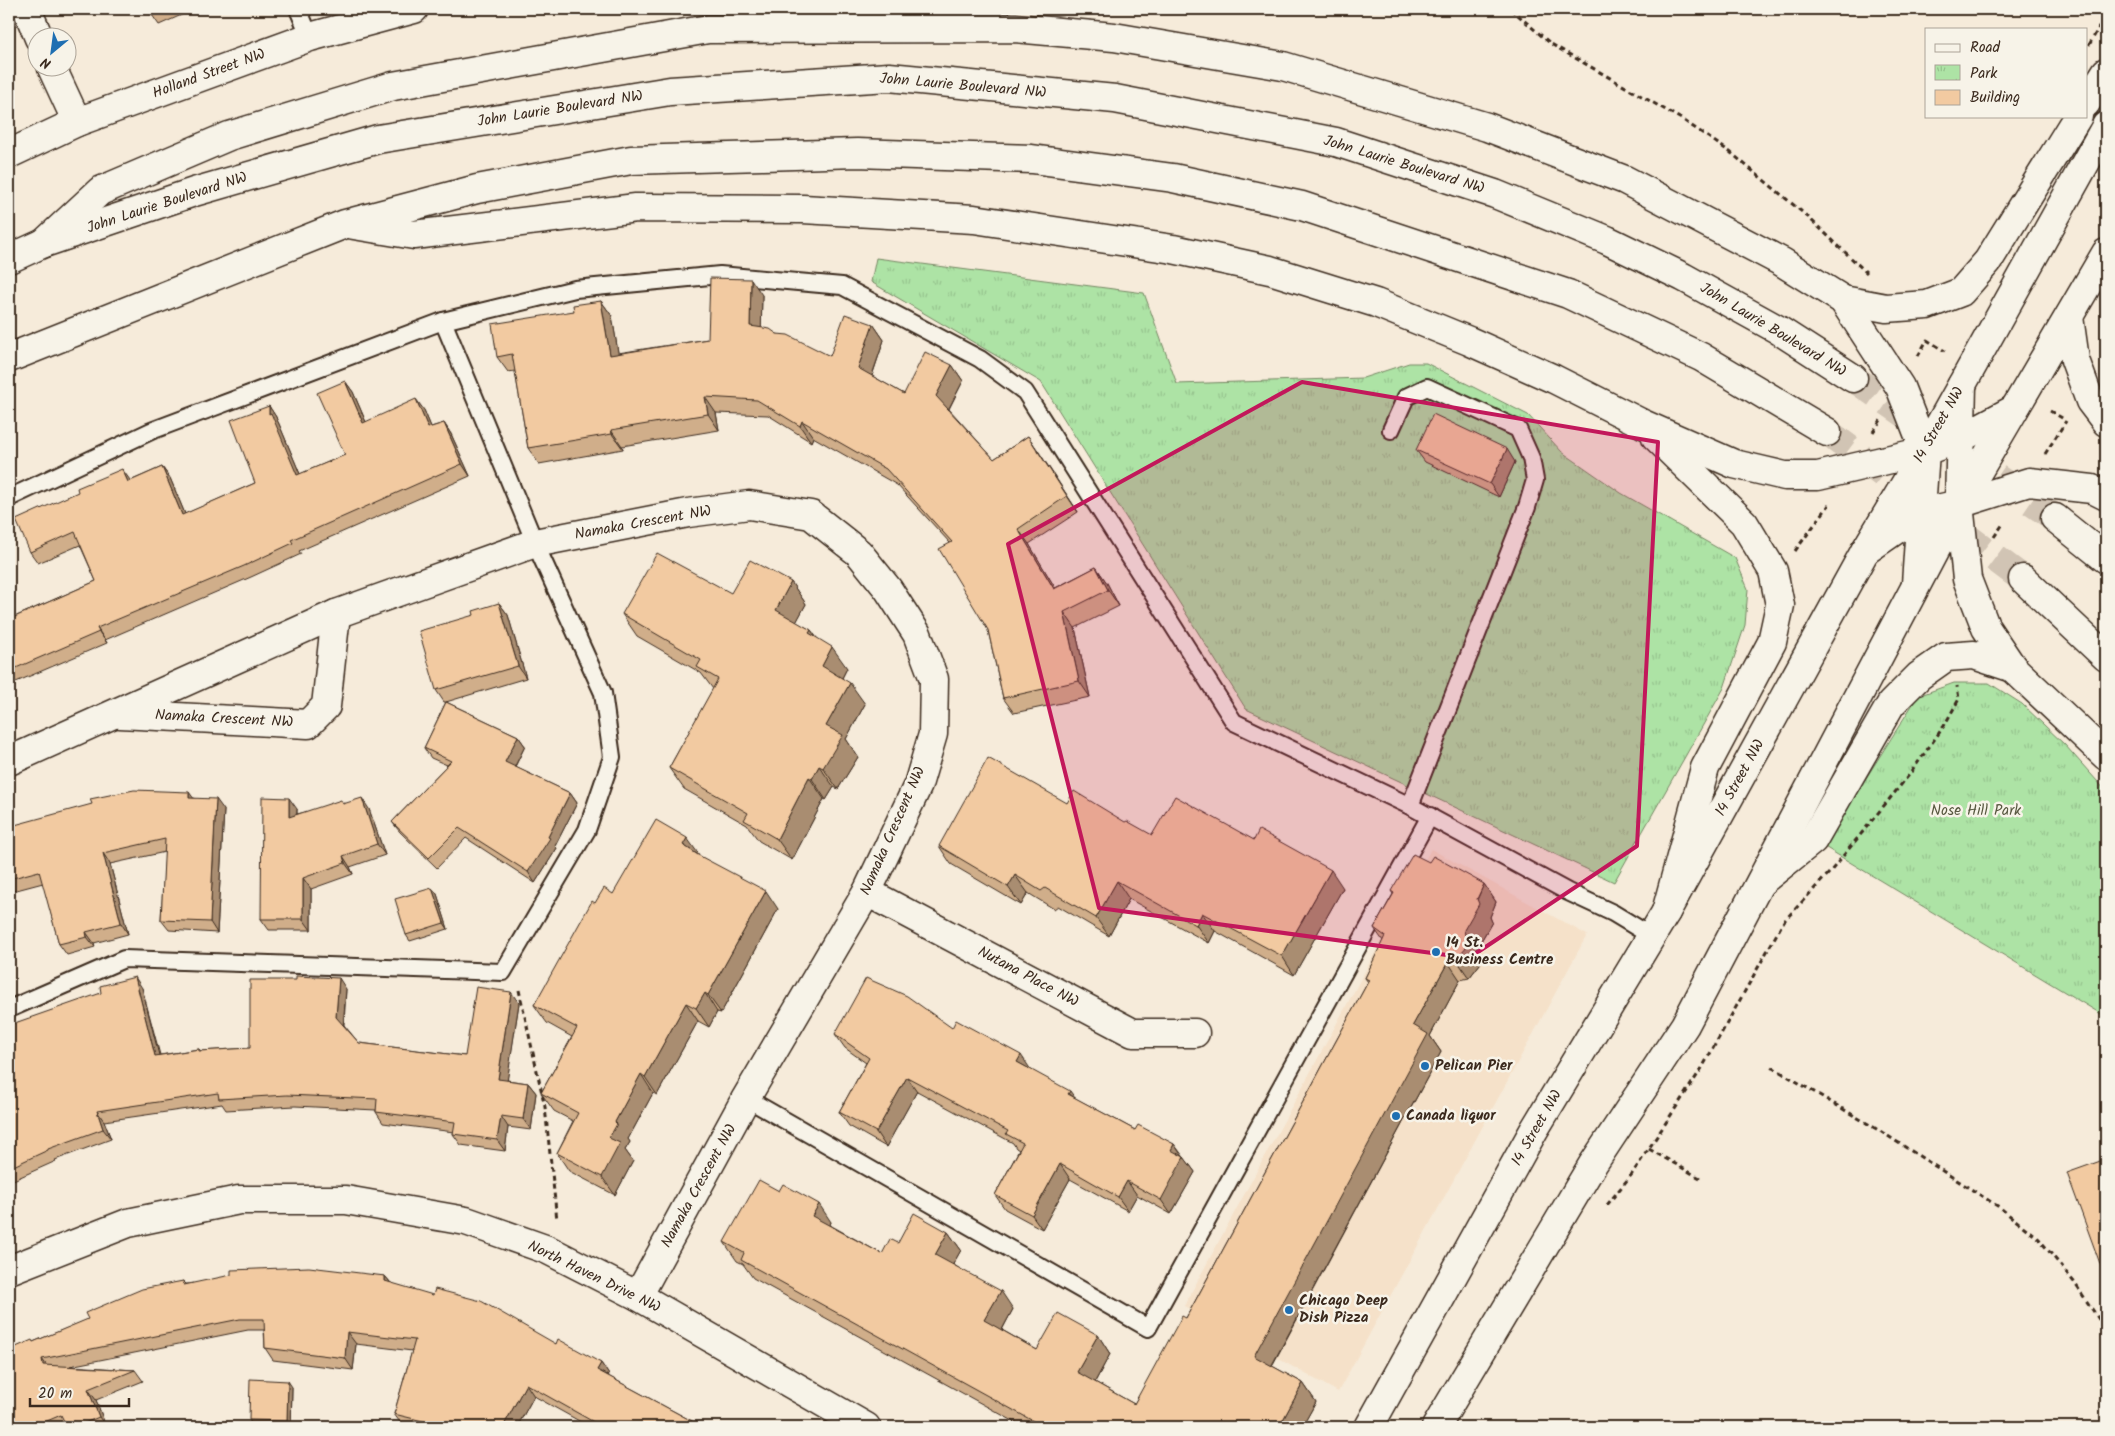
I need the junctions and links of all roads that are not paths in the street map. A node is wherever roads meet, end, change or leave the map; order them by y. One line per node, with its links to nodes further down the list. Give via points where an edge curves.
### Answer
1 (27, 9): 4 (main road)
2 (298, 9): 5 (lane)
3 (414, 9): 5 (main road, Holland Street NW)
4 (36, 28)
5 (310, 36): 10 (main road, Holland Street NW)
6 (2106, 72): 8 (main road)
7 (57, 78): 10 (main road)
8 (2088, 100)
9 (2077, 118): 17 (main road, via 1988,261 1961,292 1927,306 1886,308)
10 (77, 122): 12 (main road, Holland Street NW)
11 (2106, 126): 22 (main road, 14 Street NW)
12 (9, 154)
13 (345, 224): 20 (main road); 25 (main road, via 414,235 636,208 802,209 974,219 1173,249 1270,270 1376,303 1554,379); 27 (main road, via 477,189 631,160 857,153 1022,158 1173,178 1302,206 1568,294 1701,357)
14 (44, 243): 16 (main road, John Laurie Boulevard NW); 17 (main road, via 100,191 229,136 393,86 708,29 1014,28 1114,38 1283,66 1487,127 1625,180 1782,262); 21 (main road, John Laurie Boulevard NW, via 194,192 378,139 670,91 889,77 1115,99 1336,142 1495,194 1607,240 1777,329)
15 (2106, 252): 18 (main road)
16 (9, 259)
17 (1843, 300): 29 (main road, via 1900,387)
18 (2069, 317): 23 (main road); 24 (main road, via 2076,360 2090,401)
19 (443, 321): 31 (lane, via 151,431); 35 (lane); 46 (lane, via 575,289 720,276 842,286 980,358 1025,392 1234,722)
20 (9, 358)
21 (1853, 378)
22 (1962, 385): 28 (main road); 29 (main road, 14 Street NW)
23 (2013, 410): 28 (main road); 32 (main road)
24 (2106, 422)
25 (1643, 424): 29 (main road, via 1734,464 1785,476 1818,476); 50 (main road, via 1744,523 1772,571 1780,605 1772,642 1705,768)
26 (1391, 430): 46 (lane, via 1406,397 1427,387 1518,429 1531,458 1535,480)
27 (1827, 432)
28 (1961, 438): 29 (main road); 32 (main road)
29 (1925, 451): 33 (main road); 36 (main road, 14 Street NW)
30 (2106, 496): 32 (main road, via 2092,489 2029,482)
31 (9, 498)
32 (1959, 504): 33 (main road); 39 (main road); 42 (main road, via 1967,579 1986,628)
33 (1920, 513): 36 (main road); 39 (main road)
34 (2056, 518): 37 (main road)
35 (535, 543): 40 (main road, Namaka Crescent NW); 49 (main road, Namaka Crescent NW, via 688,512 749,505 811,515 859,553 888,589 916,634 934,678 933,734 918,785); 52 (lane, via 603,693 612,757 587,830 504,972 124,959)
36 (1864, 551): 50 (main road, 14 Street NW)
37 (2106, 559)
38 (2023, 579): 41 (main road)
39 (1916, 584): 48 (main road)
40 (336, 614): 43 (main road, Namaka Crescent NW); 43 (main road, Namaka Crescent NW, via 326,706 308,724)
41 (2106, 657)
42 (2013, 668): 44 (main road); 48 (main road, via 1974,654 1946,657 1919,676 1891,704 1813,840)
43 (114, 714): 45 (main road, Namaka Crescent NW)
44 (2106, 756)
45 (9, 761)
46 (1410, 806): 47 (lane)
47 (1430, 816): 51 (lane); 54 (lane, via 1148,1328)
48 (1761, 882): 59 (main road, via 1685,1025 1593,1164)
49 (868, 892): 53 (main road, Nutana Place NW, via 1132,1034); 54 (main road, Namaka Crescent NW)
50 (1666, 912): 51 (main road, 14 Street NW)
51 (1651, 936): 58 (main road, 14 Street NW, via 1534,1130)
52 (9, 1009)
53 (1195, 1033)
54 (746, 1098): 56 (main road, Namaka Crescent NW)
55 (9, 1270): 56 (main road, North Haven Drive NW, via 128,1223 239,1200 346,1200 466,1221 548,1250)
56 (638, 1296): 57 (main road, North Haven Drive NW)
57 (852, 1424)
58 (1369, 1427)
59 (1436, 1427)

